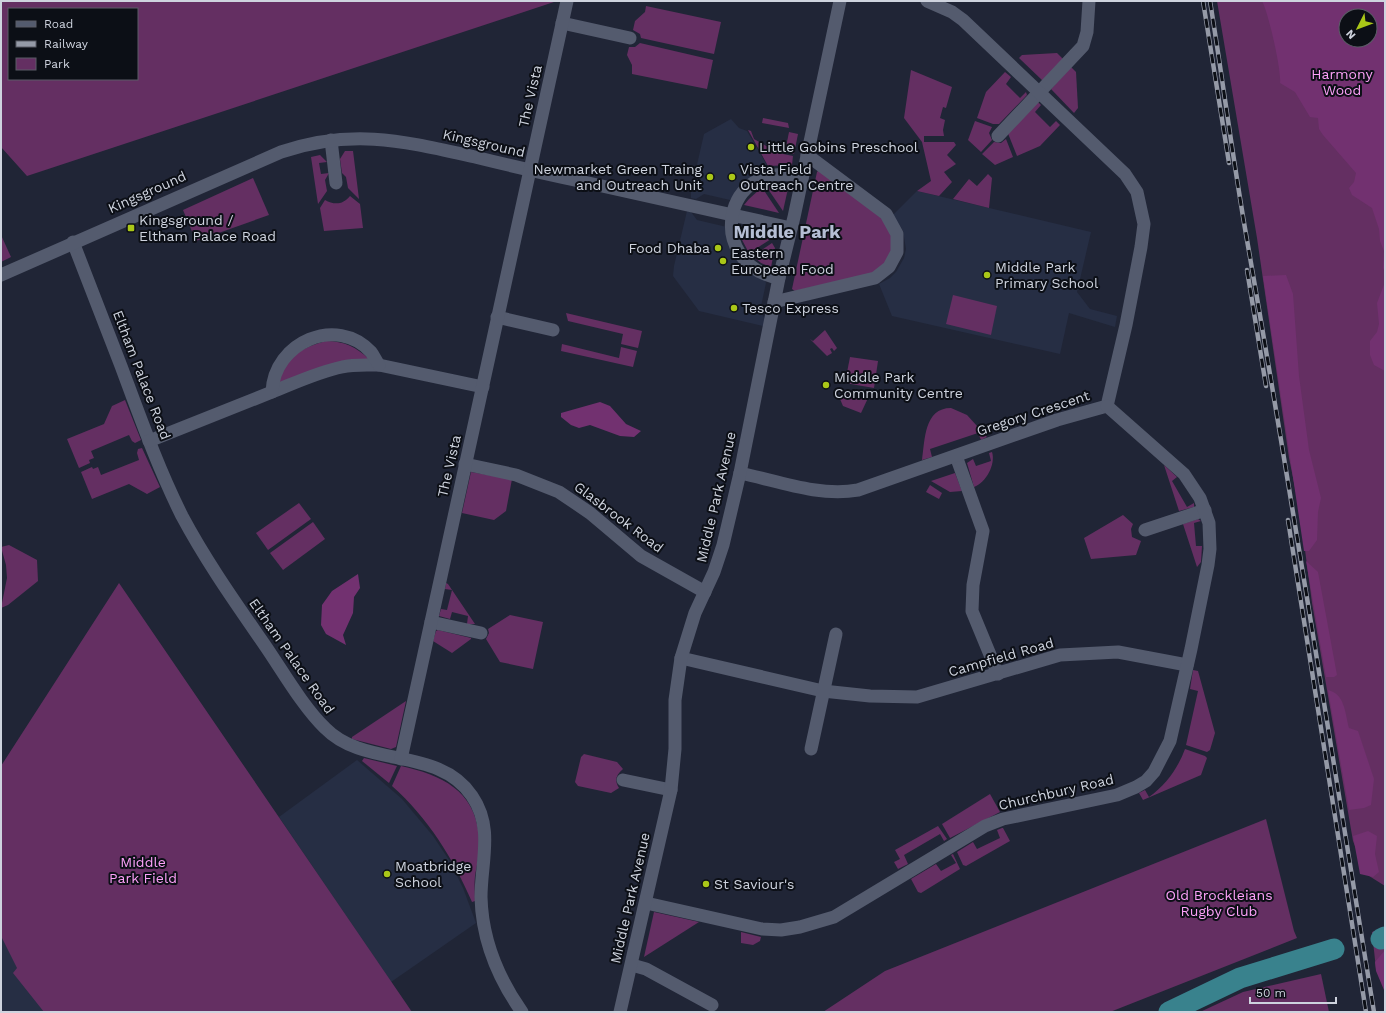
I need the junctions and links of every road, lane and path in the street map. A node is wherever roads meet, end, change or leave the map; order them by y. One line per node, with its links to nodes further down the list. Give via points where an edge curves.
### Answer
1 (568, 1): 5 (street, The Vista)
2 (840, 1): 10 (street, Middle Park Avenue)
3 (927, 1): 7 (street, Gregory Crescent, via 963,20)
4 (1089, 1): 7 (street, via 1088,32 1083,46)
5 (562, 23): 6 (street); 11 (street, The Vista)
6 (630, 38)
7 (1039, 92): 8 (street); 25 (street, Gregory Crescent, via 1125,174 1140,202 1144,224 1141,247)
8 (998, 136)
9 (331, 140): 11 (street, Kingsground, via 379,139 406,142); 13 (street); 16 (street, Kingsground, via 308,143 281,152)
10 (808, 155): 12 (street, Middle Park Avenue); 19 (street, via 886,214 895,230 898,248 889,267 874,278)
11 (530, 170): 14 (street, Kingsground, via 684,206); 20 (street, The Vista)
12 (802, 177): 14 (street, via 775,175 757,180 741,195); 15 (street, Middle Park Avenue)
13 (336, 182)
14 (732, 214): 15 (street, Kingsground); 18 (street, via 732,236 739,254 753,267)
15 (791, 228): 18 (street, Middle Park Avenue)
16 (73, 242): 17 (street, Kingsground); 26 (street, Eltham Palace Road)
17 (1, 275)
18 (779, 278): 19 (street, Middle Park Avenue)
19 (774, 302): 29 (street, Middle Park Avenue)
20 (497, 318): 21 (street); 23 (street, The Vista)
21 (553, 330)
22 (379, 365): 23 (street); 24 (street, via 344,366); 24 (street, via 370,352 346,338 314,337 301,342 288,352 272,380)
23 (483, 387): 28 (street, The Vista)
24 (272, 392): 26 (street)
25 (1107, 406): 27 (street, Gregory Crescent, via 1057,420); 30 (street, Churchbury Road, via 1184,474)
26 (149, 441): 41 (street, Eltham Palace Road, via 174,499 212,570 318,722 346,744 360,750)
27 (956, 456): 29 (street, Gregory Crescent, via 858,490 841,493 825,492); 38 (street, via 983,531 973,585 972,611)
28 (465, 464): 32 (street, Glasbrook Road, via 516,475 559,492 582,507 641,556); 33 (street, The Vista)
29 (740, 473): 32 (street, Middle Park Avenue, via 723,545)
30 (1205, 510): 31 (street); 37 (street, Churchbury Road, via 1209,523 1210,549)
31 (1145, 530)
32 (705, 592): 36 (street, Middle Park Avenue)
33 (431, 622): 34 (street); 41 (street, The Vista)
34 (481, 633)
35 (836, 634): 39 (street)
36 (681, 658): 39 (street, Campfield Road); 43 (street, Middle Park Avenue, via 675,700 675,749)
37 (1187, 665): 38 (street, Campfield Road, via 1118,652 1060,655); 44 (street, Churchbury Road, via 1166,752 1146,781 1129,790 1117,795 1003,819 972,833 834,916 800,927 762,929)
38 (998, 674): 39 (street, Campfield Road, via 917,697 870,696)
39 (824, 691): 40 (street)
40 (812, 749)
41 (401, 759): 47 (street, Eltham Palace Road, via 446,772 460,782 480,809 486,842 482,892 484,926 500,978)
42 (623, 780): 43 (street)
43 (671, 790): 44 (street, Middle Park Avenue)
44 (646, 903): 45 (street, Middle Park Avenue)
45 (632, 965): 46 (street, via 646,969); 48 (street, Middle Park Avenue)
46 (712, 1005)
47 (522, 1012)
48 (620, 1012)

